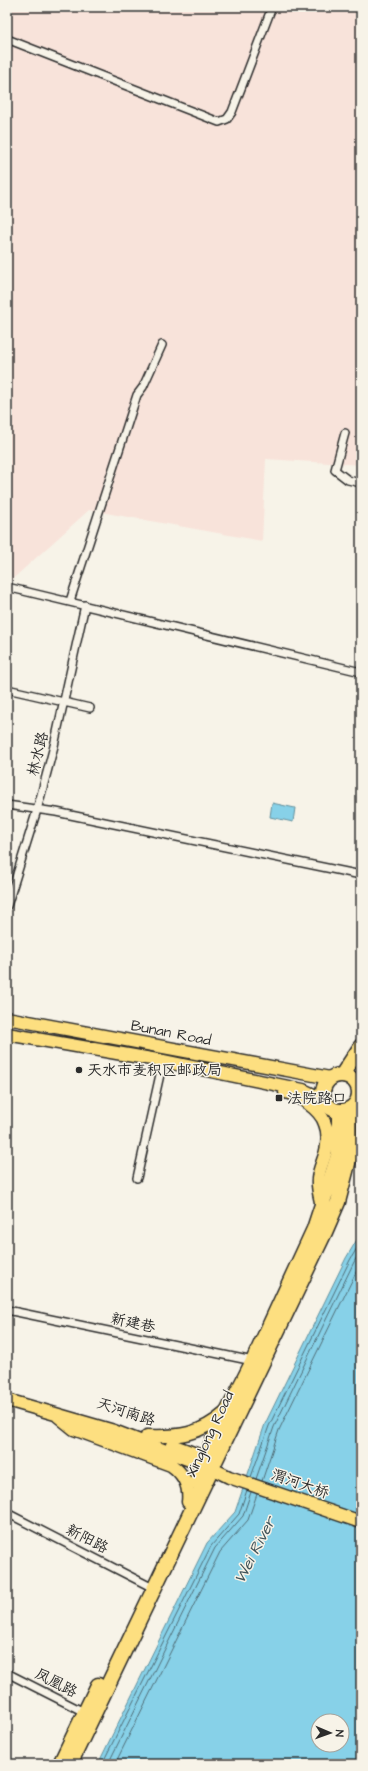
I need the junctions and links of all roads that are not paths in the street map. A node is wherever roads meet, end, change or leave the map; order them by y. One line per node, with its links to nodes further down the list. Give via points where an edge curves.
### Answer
1 (272, 7): 2 (street, via 230,116 219,122)
2 (7, 39)
3 (162, 345): 7 (street, via 137,395)
4 (345, 432): 5 (street, via 334,470 348,480)
5 (361, 483)
6 (7, 587): 7 (street)
7 (70, 601): 8 (street)
8 (85, 605): 9 (street); 11 (street, 林水路)
9 (361, 672)
10 (7, 689): 11 (street)
11 (64, 702): 12 (street); 14 (street, 林水路)
12 (90, 708)
13 (7, 805): 14 (street)
14 (37, 810): 15 (street); 16 (street, 林水路)
15 (361, 875)
16 (7, 906)
17 (7, 1018): 21 (main road, Bunan Road)
18 (7, 1034): 20 (main road, Bunan Road)
19 (361, 1046): 22 (highway)
20 (163, 1061): 23 (main road, Bunan Road); 28 (street)
21 (292, 1072): 22 (main road, Bunan Road); 25 (main road, via 295,1080)
22 (336, 1076): 24 (highway); 26 (highway, via 323,1088)
23 (242, 1077): 25 (main road, Bunan Road); 29 (main road, via 300,1098 314,1108 325,1122 328,1134 327,1147 318,1182)
24 (359, 1081): 27 (highway, via 358,1101)
25 (291, 1088): 26 (main road, Bunan Road, via 303,1090)
26 (324, 1100): 27 (highway, via 330,1108)
27 (344, 1110): 29 (highway, Xinglong Road, via 339,1153); 37 (highway, Xinglong Road, via 350,1156 338,1202)
28 (137, 1178)
29 (322, 1207): 31 (highway, Xinglong Road)
30 (7, 1310): 31 (street, 新建巷)
31 (253, 1360): 34 (highway, Xinglong Road)
32 (7, 1393): 36 (main road, 天河南路)
33 (7, 1400): 35 (main road, 天河南路)
34 (228, 1411): 36 (main road, via 210,1425 189,1434); 37 (highway, Xinglong Road, via 214,1440)
35 (54, 1413): 37 (main road, 天河南路); 39 (main road, via 74,1429 171,1465 182,1474 186,1482)
36 (147, 1436): 37 (main road, 天河南路)
37 (210, 1463): 38 (main road, 天河南路); 39 (highway, Xinglong Road); 43 (highway, Xinglong Road)
38 (231, 1473): 41 (main road, 渭河大桥); 42 (main road, 渭河大桥)
39 (188, 1502): 43 (highway, Xinglong Road)
40 (7, 1513): 43 (street, 新阳路)
41 (361, 1515)
42 (361, 1522)
43 (151, 1587): 45 (highway, Xinglong Road)
44 (7, 1673): 45 (street, 凤凰路)
45 (89, 1714): 46 (highway, Xinglong Road); 47 (highway, Xinglong Road)
46 (60, 1764)
47 (70, 1764)

